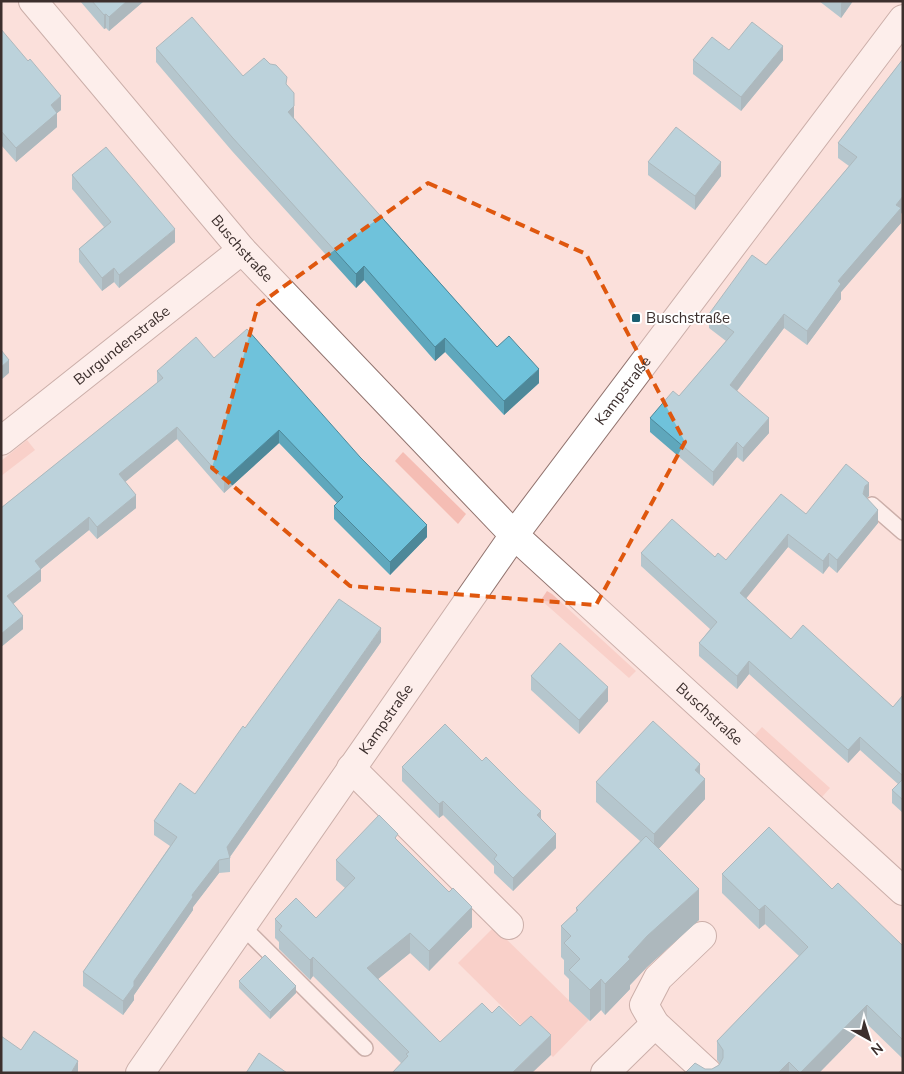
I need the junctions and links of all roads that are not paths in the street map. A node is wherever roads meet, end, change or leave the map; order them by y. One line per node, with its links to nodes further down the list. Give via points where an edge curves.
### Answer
1 (33, 1): 3 (street, Buschstraße)
2 (903, 19): 7 (street, Kampstraße)
3 (242, 250): 4 (street, Burgundenstraße); 7 (street, Buschstraße)
4 (1, 441)
5 (872, 505): 6 (lane)
6 (903, 532)
7 (514, 535): 8 (street, Kampstraße); 9 (street, Buschstraße)
8 (352, 768): 10 (street, Kampstraße); 11 (street, Kampstraße)
9 (903, 892)
10 (509, 924)
11 (242, 926): 14 (lane); 15 (street, Kampstraße)
12 (702, 936): 13 (street, via 658,978 644,1006)
13 (655, 1024): 16 (street); 17 (street)
14 (366, 1048)
15 (140, 1073)
16 (605, 1073)
17 (708, 1073)

